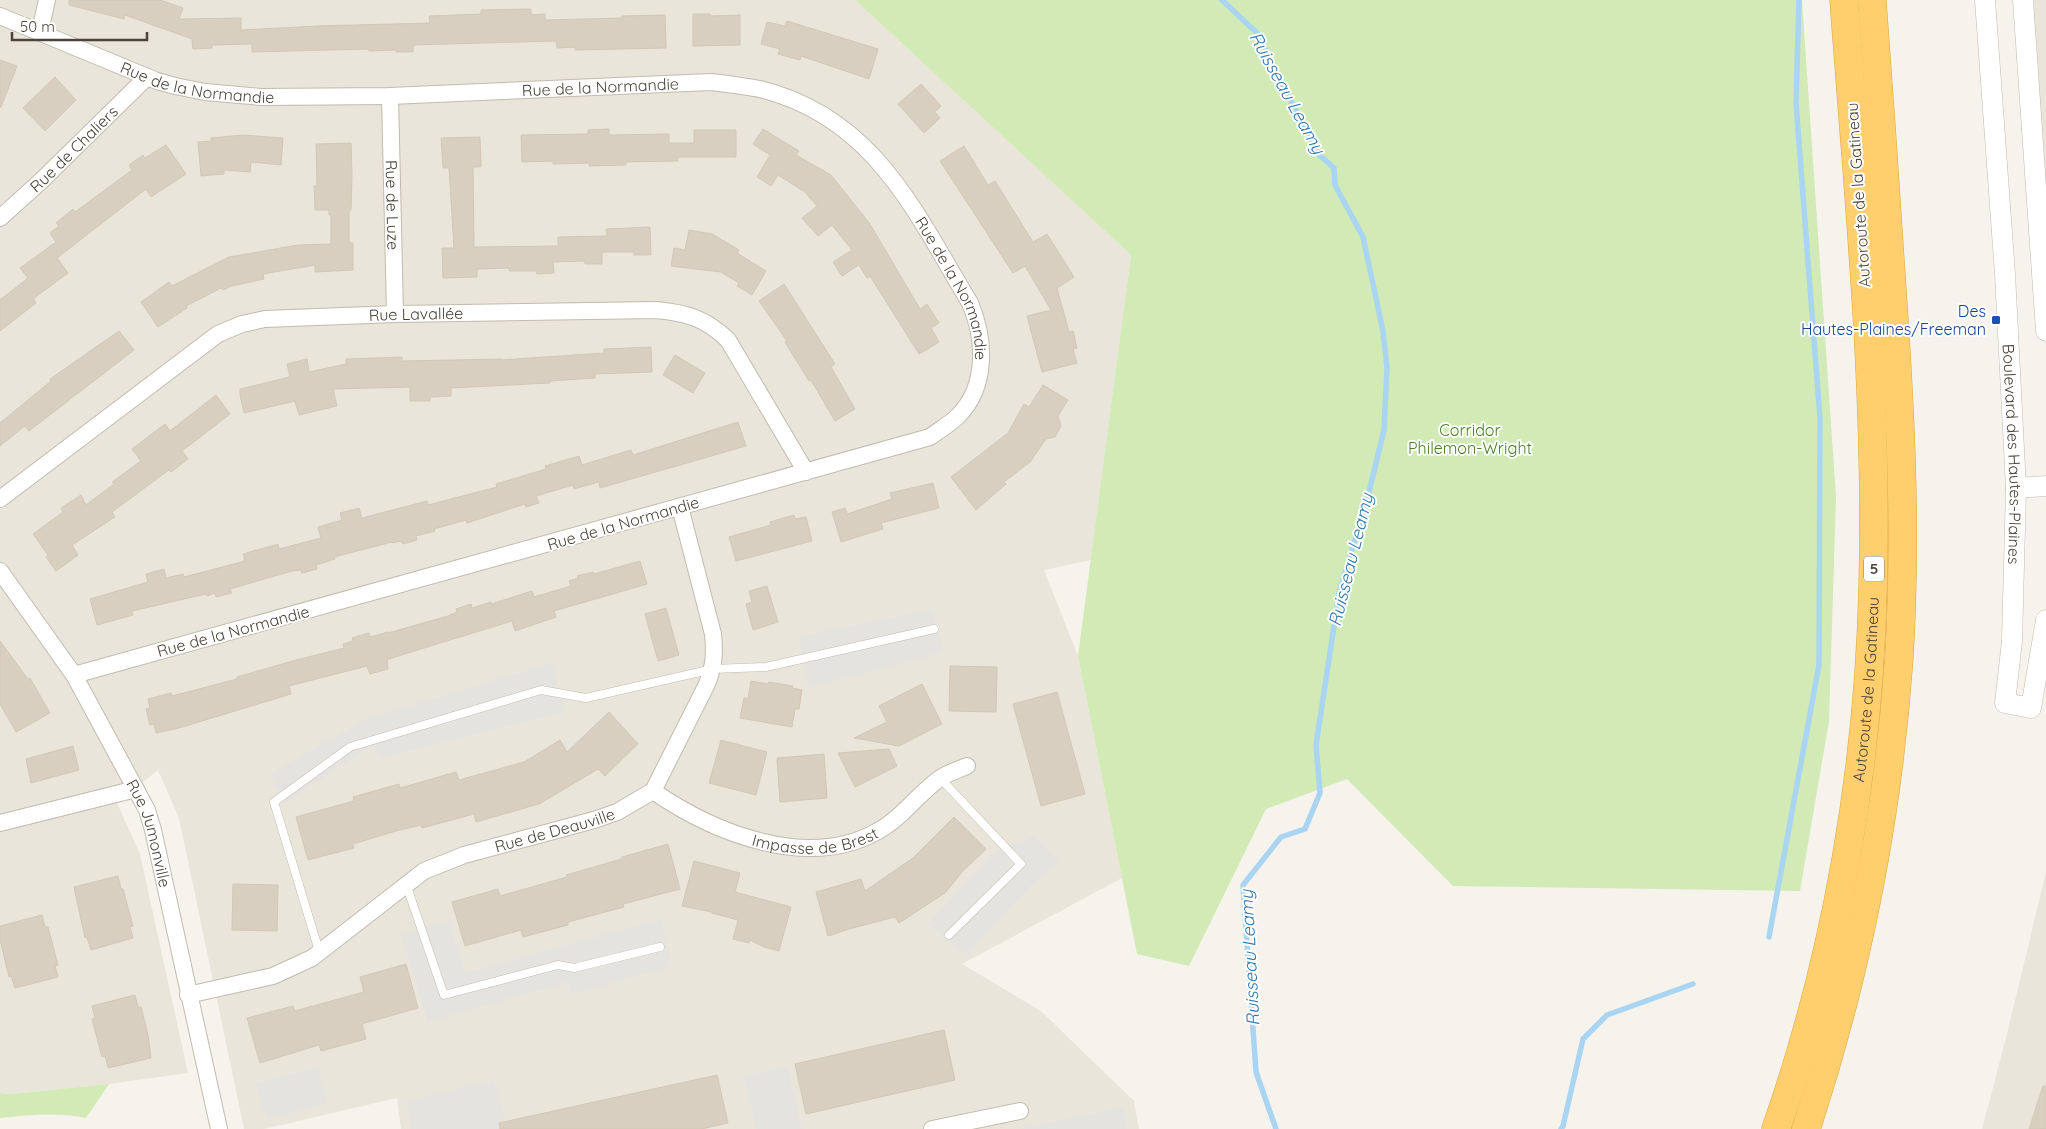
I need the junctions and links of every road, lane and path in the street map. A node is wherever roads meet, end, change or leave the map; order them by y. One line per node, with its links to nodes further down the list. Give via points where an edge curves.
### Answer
1 (47, 0): 7 (street)
2 (1844, 0): 36 (highway, Autoroute de la Gatineau / 5, via 1873,434 1870,658 1855,804 1832,927 1807,1030)
3 (1872, 0): 37 (highway, Autoroute de la Gatineau / 5, via 1901,442 1903,549 1899,657 1884,794 1867,898 1833,1039)
4 (1986, 0): 15 (street, Boulevard des Hautes-Plaines)
5 (2023, 0): 12 (street)
6 (0, 16): 7 (street, Rue de la Normandie)
7 (40, 30): 8 (street, Rue de la Normandie)
8 (147, 77): 9 (street, Rue de la Normandie, via 205,92 261,97); 10 (street, Rue de Chaliers)
9 (390, 96): 11 (street, Rue de Luze); 13 (street, Rue de la Normandie, via 711,82 760,89 785,97 851,133 900,187 970,303 978,322 981,362 971,399 959,415 930,437)
10 (0, 218)
11 (395, 314): 13 (street, Rue Lavallée, via 656,310 698,318 715,327 728,340); 16 (street, Rue Lavallée, via 265,319 218,334)
12 (2046, 331)
13 (806, 472): 17 (street, Rue de la Normandie)
14 (2046, 486): 15 (street)
15 (2016, 488): 19 (street, Boulevard des Hautes-Plaines, via 2012,641 2005,703 2031,708)
16 (0, 499)
17 (680, 507): 21 (street, via 713,634); 22 (street, Rue de la Normandie)
18 (0, 571): 22 (street, Rue Jumonville)
19 (2046, 620)
20 (934, 629): 21 (lane, via 766,667)
21 (713, 669): 26 (street); 31 (lane, via 586,698 541,690 342,752 274,802)
22 (74, 675): 25 (street, Rue Jumonville)
23 (967, 766): 24 (street, Impasse de Brest)
24 (940, 778): 26 (street, Impasse de Brest, via 879,831 837,846 812,848 787,846 721,830); 29 (lane, via 1021,864)
25 (136, 789): 27 (street); 32 (street, Rue Jumonville, via 153,830)
26 (653, 792): 28 (street, Rue de Deauville, via 617,812 594,820 445,862)
27 (0, 824)
28 (406, 884): 30 (lane, via 444,995 558,965 574,968); 31 (street, Rue de Deauville)
29 (949, 935)
30 (660, 947)
31 (320, 953): 32 (street, Rue de Deauville, via 273,976)
32 (188, 995): 34 (street, Rue Jumonville)
33 (1020, 1110): 35 (street)
34 (219, 1129)
35 (932, 1129)
36 (1776, 1129)
37 (1806, 1129)

